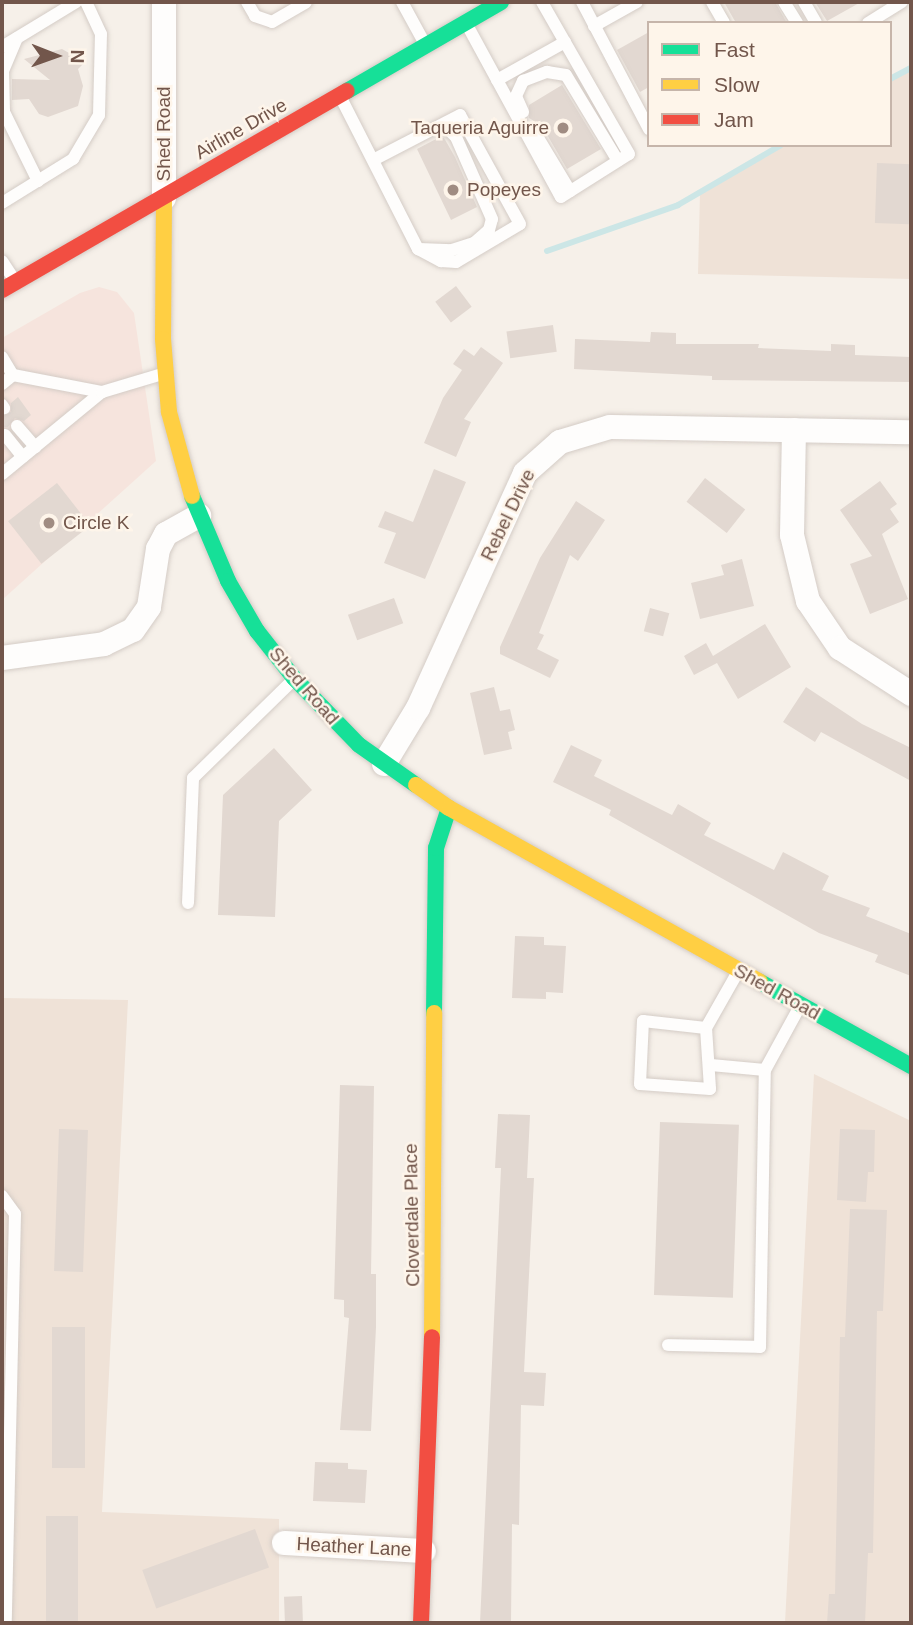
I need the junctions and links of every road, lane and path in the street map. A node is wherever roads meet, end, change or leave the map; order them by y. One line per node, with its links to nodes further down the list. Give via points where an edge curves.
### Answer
1 (76, 2): 21 (lane)
2 (86, 2): 31 (lane, via 101,34 99,116 73,159)
3 (164, 2): 33 (street, Shed Road)
4 (247, 2): 5 (lane, via 255,16 272,22)
5 (306, 2)
6 (402, 2): 23 (lane)
7 (501, 2): 19 (street, Airline Drive)
8 (542, 2): 22 (lane)
9 (582, 2): 20 (lane)
10 (636, 2): 20 (lane)
11 (712, 2): 15 (lane)
12 (784, 2): 16 (lane)
13 (804, 2): 17 (lane)
14 (902, 2): 18 (lane)
15 (723, 21)
16 (796, 21)
17 (815, 21)
18 (871, 21)
19 (466, 22): 23 (street, Airline Drive); 25 (lane)
20 (594, 26): 27 (lane)
21 (17, 38): 24 (lane); 31 (lane, via 3,71 4,112)
22 (565, 42): 25 (lane); 30 (lane, via 629,154)
23 (426, 46): 26 (street, Airline Drive)
24 (2, 47)
25 (497, 80): 32 (lane, via 561,197)
26 (340, 95): 29 (lane); 33 (street, Airline Drive)
27 (647, 126)
28 (433, 129): 29 (lane); 35 (lane, via 449,130 456,137 492,219 484,237 465,246); 35 (lane, via 460,115 520,224 456,262 441,261)
29 (375, 159): 35 (lane)
30 (618, 161): 32 (lane); 32 (lane, via 572,80 547,72 523,81 517,87 520,106)
31 (38, 181): 34 (lane)
32 (570, 191)
33 (164, 198): 37 (street, Airline Drive); 39 (street, Shed Road)
34 (2, 203)
35 (418, 249)
36 (2, 261): 37 (lane)
37 (9, 286)
38 (2, 357): 40 (lane)
39 (166, 373): 42 (lane); 50 (street, Shed Road, via 183,475)
40 (13, 375): 41 (lane); 42 (lane)
41 (2, 384)
42 (102, 392): 47 (lane)
43 (17, 426): 47 (lane)
44 (794, 430): 45 (street, Rebel Drive); 53 (street, via 792,535 808,601 840,648); 54 (street, Rebel Drive, via 610,427 576,435 547,451 525,472 418,708)
45 (911, 432)
46 (5, 435): 48 (lane)
47 (35, 447): 48 (lane)
48 (23, 457): 49 (lane)
49 (4, 467)
50 (199, 516): 51 (street, via 166,534 158,549 149,607 133,630 104,644); 52 (street, Shed Road, via 246,611)
51 (2, 658)
52 (294, 678): 54 (street, Shed Road, via 359,745); 56 (lane, via 193,778)
53 (911, 694)
54 (384, 764): 55 (street, Shed Road)
55 (449, 808): 57 (street, Shed Road); 66 (street, Cloverdale Place, via 436,848 432,1112 436,1225)
56 (188, 903)
57 (739, 970): 58 (street, Shed Road); 59 (lane)
58 (801, 1005): 61 (street, Shed Road); 62 (lane)
59 (706, 1028): 60 (lane); 60 (lane, via 643,1021 640,1084 710,1089)
60 (711, 1065): 62 (lane)
61 (911, 1066)
62 (765, 1070): 64 (lane, via 760,1347)
63 (2, 1196): 67 (lane, via 15,1214)
64 (668, 1345)
65 (284, 1543): 66 (street, Heather Lane)
66 (424, 1551): 68 (street, Cloverdale Place)
67 (6, 1623)
68 (421, 1623)

